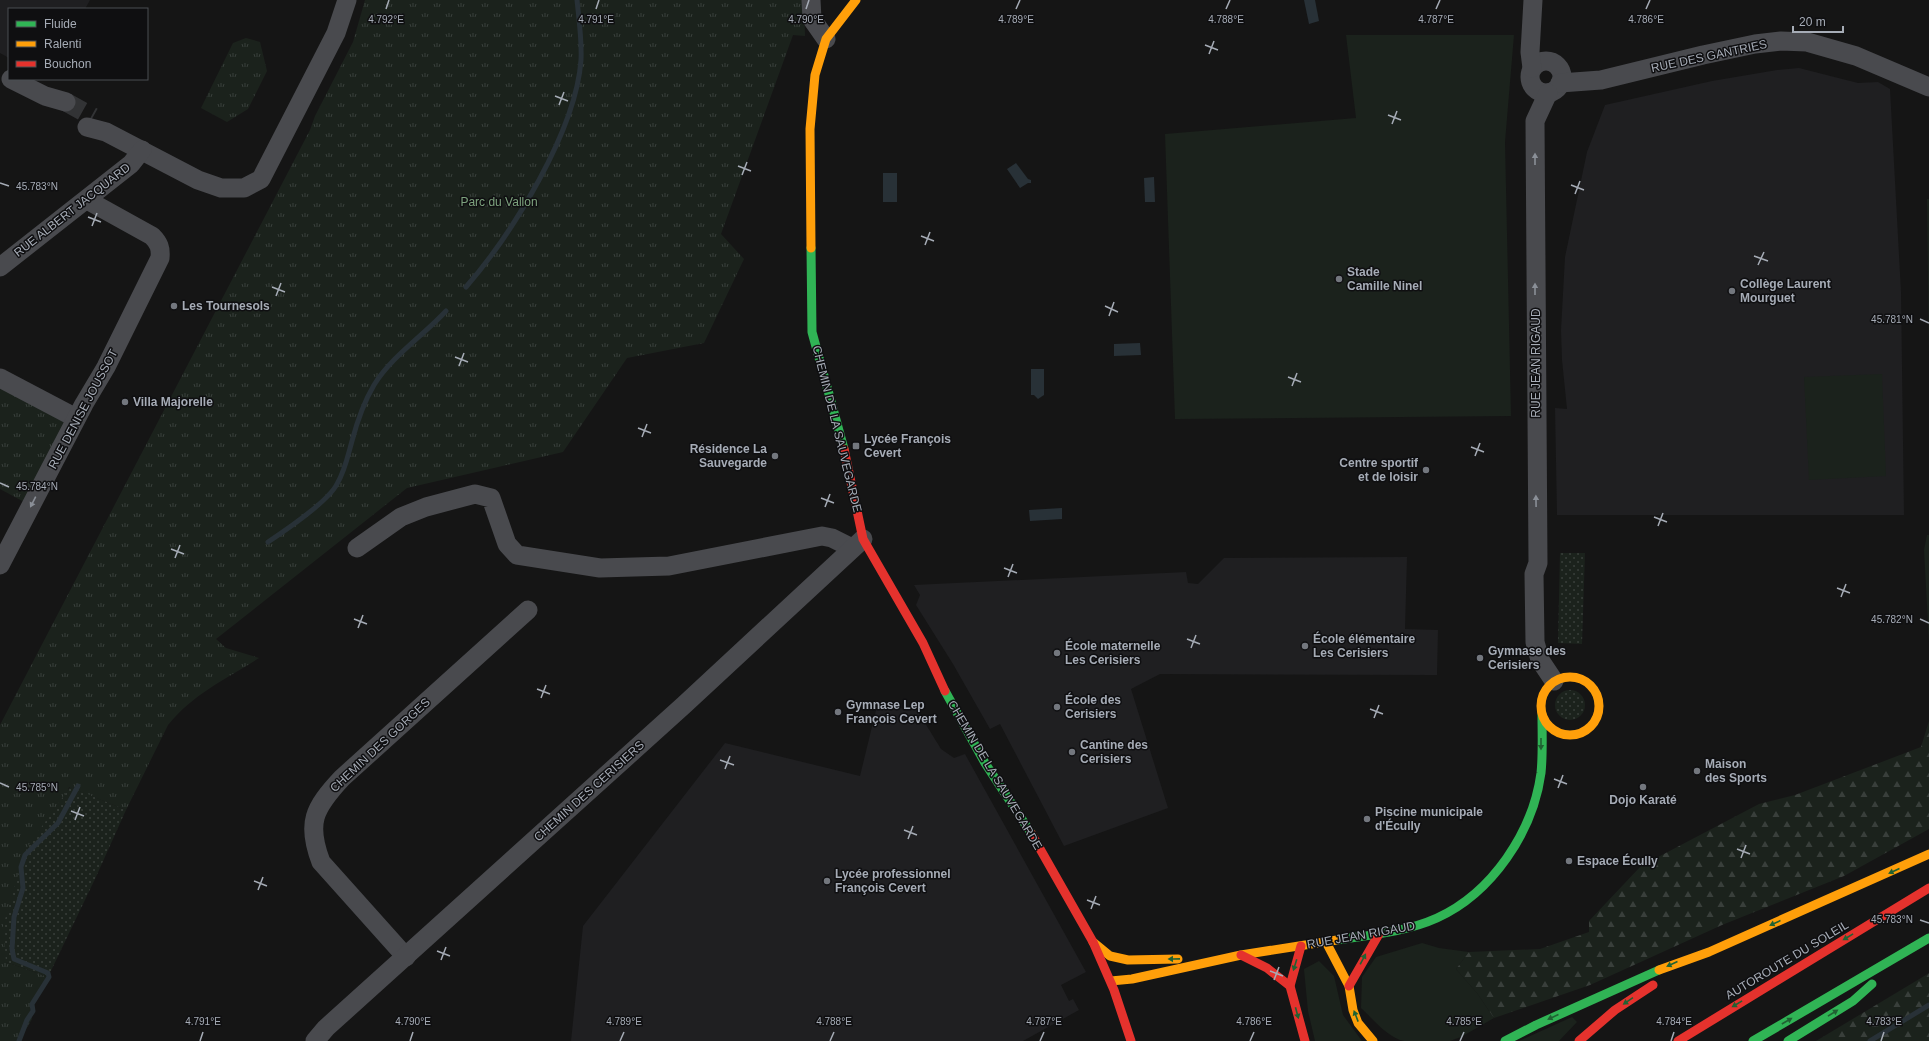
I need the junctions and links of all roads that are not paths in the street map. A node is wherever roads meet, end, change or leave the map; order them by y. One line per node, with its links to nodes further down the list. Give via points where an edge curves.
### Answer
1 (347, 0): 13 (street, via 336,33 261,179 244,188 221,188 198,180)
2 (811, 0): 5 (street, via 812,19)
3 (856, 0): 5 (main road, CHEMIN DE LA SAUVEGARDE)
4 (1533, 8): 6 (street, via 1530,52)
5 (826, 39): 18 (main road, CHEMIN DE LA SAUVEGARDE, via 815,75 810,129 812,332 847,461)
6 (1545, 64): 8 (street); 10 (street, via 1561,73); 10 (street, via 1530,80 1533,87 1542,92)
7 (14, 80): 11 (street)
8 (1601, 80): 9 (street, RUE DES GANTRIES, via 1703,55 1781,41 1807,42 1856,56); 10 (street, RUE DES GANTRIES)
9 (1929, 87)
10 (1554, 88): 22 (street, RUE JEAN RIGAUD, one-way to 10, via 1540,660 1534,637 1534,574 1538,563 1535,121)
11 (63, 108)
12 (90, 122): 13 (street)
13 (142, 150): 14 (street, RUE ALBERT JACQUARD, via 131,164)
14 (87, 200): 15 (street, RUE ALBERT JACQUARD); 17 (street, RUE DENISE JOUSSOT, via 152,236 161,250 160,258 139,302)
15 (0, 267)
16 (0, 378): 17 (street)
17 (76, 418): 20 (street, RUE DENISE JOUSSOT, one-way to 20)
18 (858, 544): 19 (street, via 822,536 669,566 600,568 517,555 507,544 491,498 475,494 426,507 401,517); 30 (main road, CHEMIN DE LA SAUVEGARDE, via 922,643 943,688 985,763 1037,843); 36 (street, CHEMIN DES CERISIERS)
19 (357, 548)
20 (0, 565)
21 (528, 610): 36 (street, CHEMIN DES GORGES, via 342,778 318,809 312,826 314,843 321,862)
22 (1554, 681): 23 (main road, via 1544,691 1541,699); 24 (main road, via 1566,677 1583,679 1598,697 1598,714 1590,728 1575,735)
23 (1542, 715): 24 (main road, via 1551,729); 25 (main road, RUE JEAN RIGAUD, one-way to 25)
24 (1567, 735): 25 (main road, RUE JEAN RIGAUD, via 1555,744)
25 (1541, 772): 28 (main road, RUE JEAN RIGAUD, via 1536,797 1516,844 1488,882 1460,905 1437,918)
26 (1929, 854): 34 (main road, one-way to 34)
27 (1929, 888): 48 (main road, AUTOROUTE DU SOLEIL, one-way to 48)
28 (1379, 934): 31 (main road, RUE JEAN RIGAUD); 39 (main road, one-way to 28)
29 (1929, 938): 33 (main road)
30 (1093, 942): 35 (main road, RUE JEAN RIGAUD, one-way to 30, via 1128,960 1110,956); 37 (main road, CHEMIN DE LA SAUVEGARDE)
31 (1326, 942): 32 (main road, RUE JEAN RIGAUD); 39 (main road)
32 (1301, 946): 35 (main road, RUE JEAN RIGAUD); 38 (main road, one-way to 38)
33 (1910, 950): 49 (main road, one-way to 33); 50 (main road, one-way to 33, via 1853,1001)
34 (1709, 952): 40 (main road, one-way to 40, via 1678,962); 47 (main road, one-way to 47, via 1615,1010)
35 (1241, 955): 37 (main road, RUE JEAN RIGAUD, via 1132,979); 38 (main road, via 1267,968)
36 (406, 957): 41 (street, CHEMIN DES CERISIERS, via 326,1028)
37 (1110, 981): 42 (main road, CHEMIN DE LA SAUVEGARDE)
38 (1290, 986): 43 (main road, one-way to 43)
39 (1349, 986): 44 (main road, one-way to 39, via 1358,1023)
40 (1536, 1025): 45 (main road); 46 (main road)
41 (315, 1041)
42 (1131, 1041)
43 (1305, 1041)
44 (1373, 1041)
45 (1497, 1041)
46 (1505, 1041)
47 (1579, 1041)
48 (1678, 1041)
49 (1753, 1041)
50 (1788, 1041)

